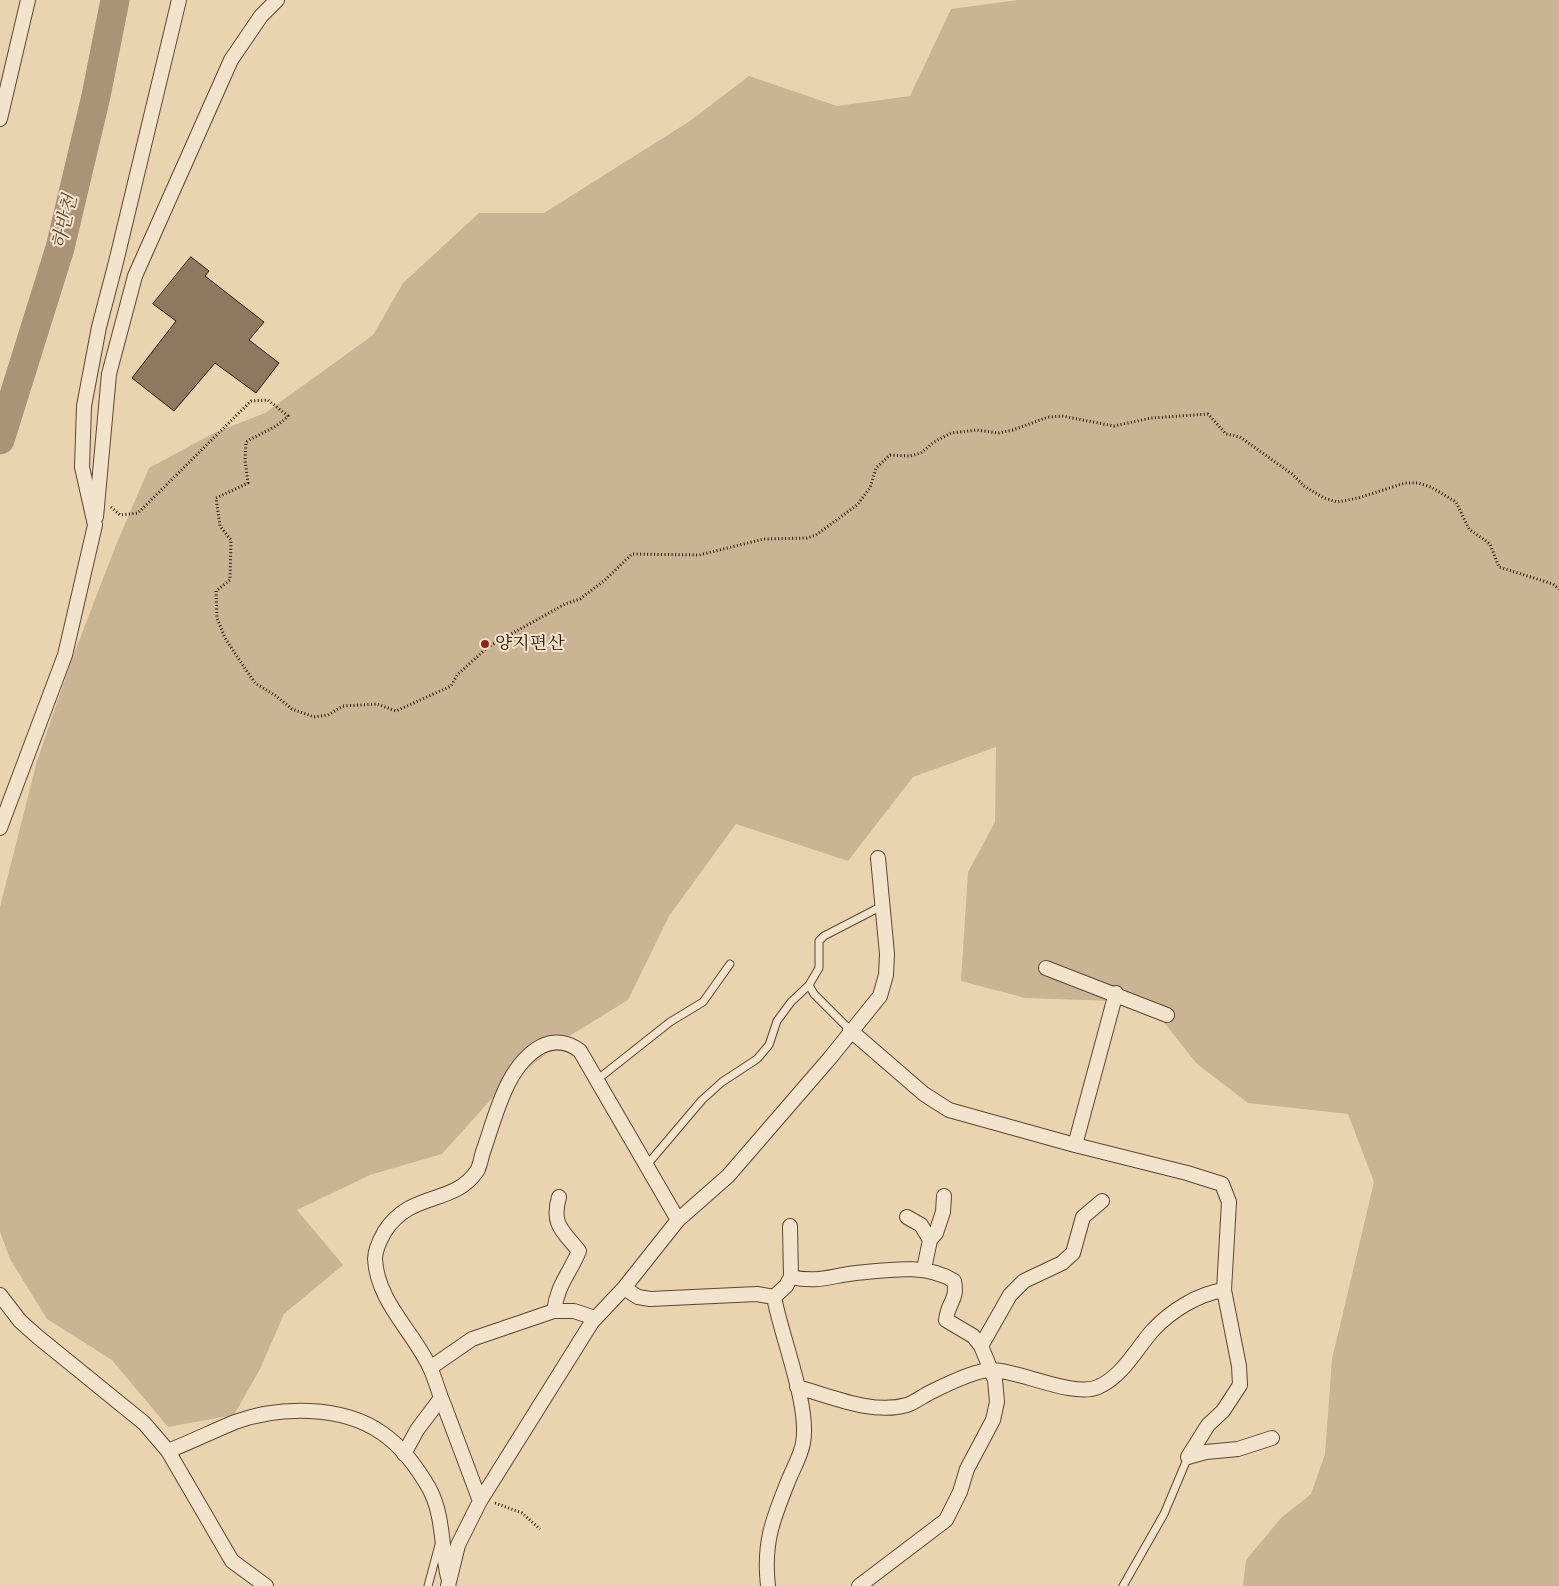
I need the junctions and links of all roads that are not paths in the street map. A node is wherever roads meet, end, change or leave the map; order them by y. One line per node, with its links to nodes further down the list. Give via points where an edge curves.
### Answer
1 (28, 0): 4 (street)
2 (179, 0): 5 (street, via 99,327 84,406 82,467)
3 (277, 0): 5 (street, via 261,16 231,60 135,276 109,374)
4 (0, 119)
5 (95, 525): 6 (street, via 65,655)
6 (0, 828)
7 (878, 858): 8 (street)
8 (882, 906): 11 (lane, via 824,936 820,941 819,968); 14 (street, via 886,975 880,996)
9 (730, 964): 15 (lane, via 703,1002 670,1022)
10 (1046, 968): 12 (street)
11 (810, 985): 14 (lane, via 814,994); 17 (lane, via 791,1002 769,1045 757,1059 702,1100)
12 (1116, 993): 13 (street); 16 (street)
13 (1167, 1015)
14 (850, 1030): 16 (street, via 924,1094 949,1110); 22 (street, via 830,1058 728,1176)
15 (598, 1079): 17 (street); 34 (street, via 580,1051 571,1044 550,1043 530,1052 503,1097 478,1168 467,1184 448,1194 415,1204 394,1217 382,1237 375,1257 378,1278)
16 (1075, 1145): 28 (street, via 1222,1184 1229,1202)
17 (646, 1166): 22 (street)
18 (944, 1196): 24 (street, via 943,1212)
19 (559, 1197): 31 (street, via 556,1219 562,1233 579,1252 559,1287)
20 (1102, 1201): 33 (street, via 1083,1217 1073,1252 1062,1263 1024,1281 1010,1295)
21 (907, 1217): 24 (street, via 921,1225)
22 (678, 1220): 27 (street)
23 (790, 1226): 26 (street)
24 (930, 1240): 25 (street)
25 (924, 1269): 26 (street, via 854,1273 808,1281); 33 (street, via 940,1272 954,1281 956,1293 946,1320 973,1336)
26 (791, 1276): 30 (street)
27 (624, 1288): 30 (street, via 638,1297 650,1299 757,1294); 32 (street)
28 (1224, 1290): 35 (street, via 1212,1292 1176,1310 1153,1331 1118,1373 1098,1387 1072,1388); 41 (street, via 1240,1386 1223,1411 1208,1425)
29 (0, 1295): 39 (street, via 20,1321 144,1422)
30 (774, 1297): 36 (street)
31 (554, 1311): 32 (street, via 574,1311); 34 (street, via 472,1339)
32 (595, 1318): 42 (street)
33 (982, 1346): 35 (street)
34 (430, 1368): 37 (street)
35 (990, 1370): 36 (street, via 931,1392 909,1404 889,1409); 48 (street, via 995,1380 997,1402 993,1420 967,1469 946,1520)
36 (797, 1387): 47 (street, via 804,1429 803,1445 766,1542)
37 (441, 1398): 40 (street); 42 (street)
38 (1272, 1438): 41 (street, via 1238,1449)
39 (168, 1451): 40 (street, via 236,1422 265,1414 308,1411 349,1417 382,1433); 45 (street, via 232,1561)
40 (404, 1454): 43 (street, via 430,1489)
41 (1188, 1457): 49 (lane, via 1164,1514)
42 (480, 1501): 44 (street, via 458,1545)
43 (442, 1532): 44 (street); 46 (lane)
44 (448, 1582)
45 (266, 1586)
46 (428, 1586)
47 (768, 1586)
48 (859, 1586)
49 (1123, 1586)

